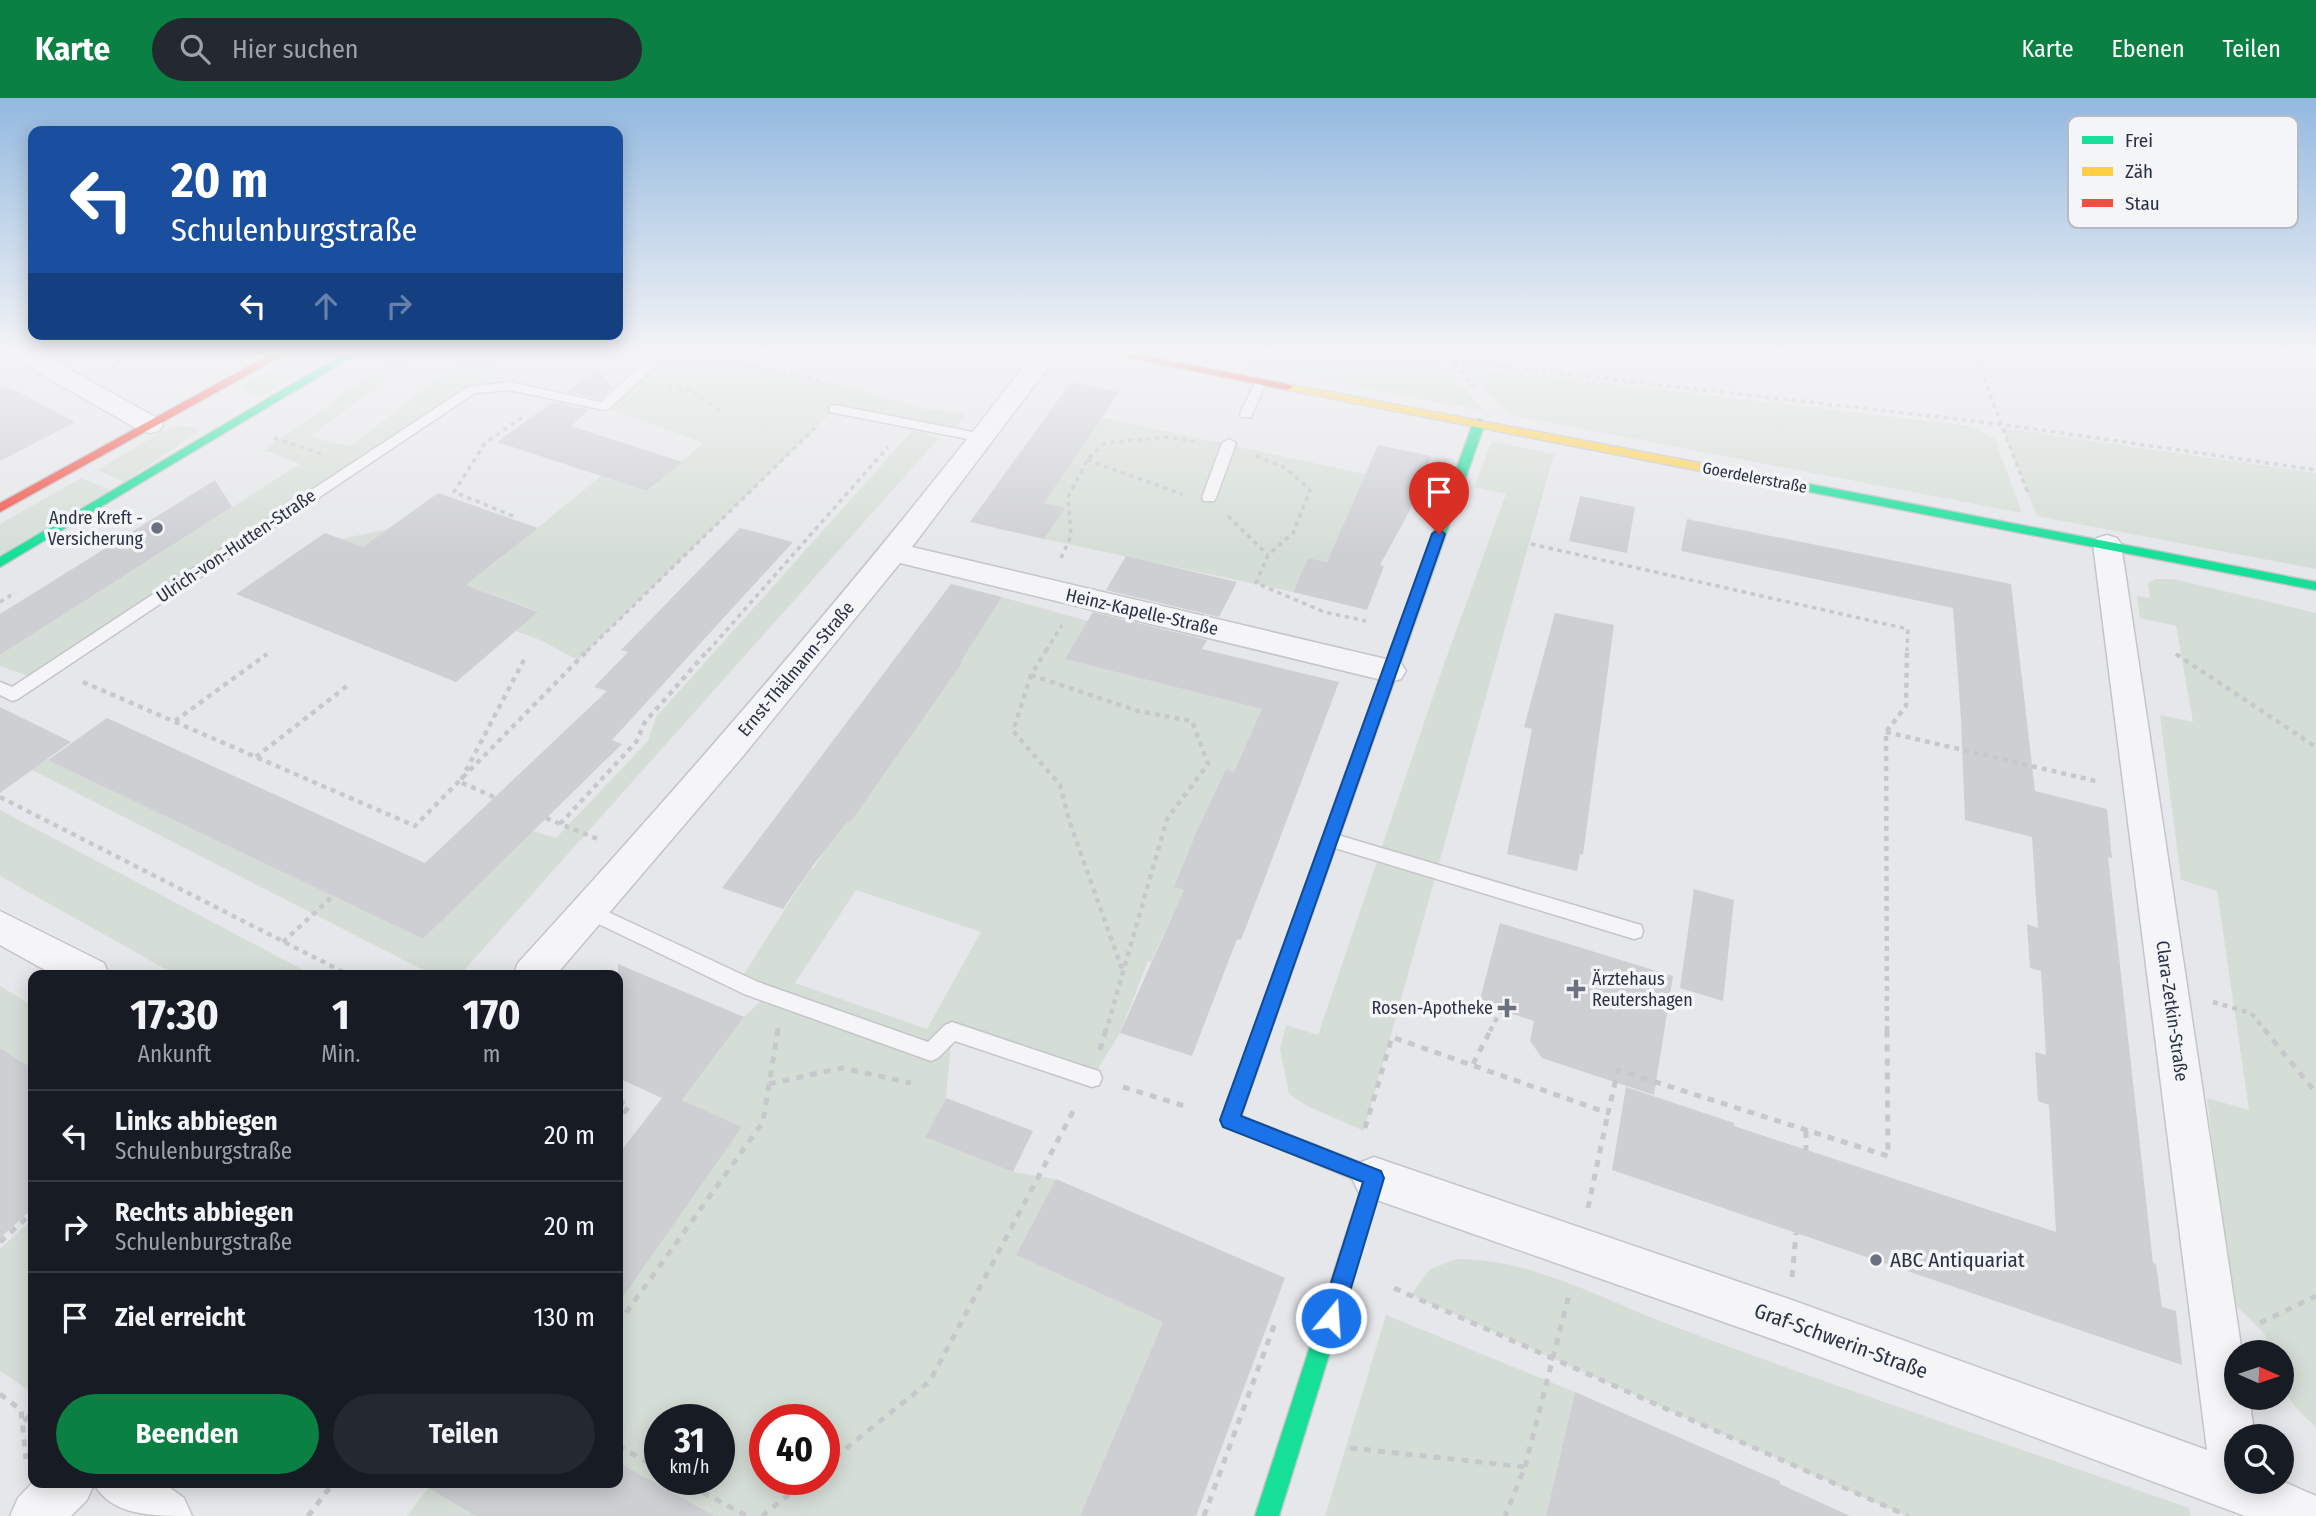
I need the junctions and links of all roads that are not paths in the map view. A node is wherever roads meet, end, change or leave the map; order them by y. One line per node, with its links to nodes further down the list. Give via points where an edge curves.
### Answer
1 (140, 419): 9 (street)
2 (161, 419): 9 (street)
3 (240, 419): 15 (street)
4 (428, 419): 19 (lane, Ulrich-von-Hutten-Straße, via 12,695)
5 (891, 419): 10 (lane)
6 (997, 419): 10 (street, Ernst-Thälmann-Straße)
7 (1459, 419): 8 (street, Goerdelerstraße)
8 (1479, 423): 16 (street, Goerdelerstraße); 18 (street)
9 (150, 425): 13 (street)
10 (983, 438): 14 (street, Ernst-Thälmann-Straße)
11 (1229, 443): 12 (lane)
12 (1209, 498)
13 (0, 508)
14 (895, 552): 18 (street, Heinz-Kapelle-Straße); 21 (street, Ernst-Thälmann-Straße)
15 (0, 563)
16 (2109, 566): 17 (street, Goerdelerstraße); 28 (street, Clara-Zetkin-Straße)
17 (2316, 586)
18 (1390, 671): 20 (street)
19 (0, 688)
20 (1331, 840): 23 (lane); 27 (street, via 1230,1120)
21 (589, 911): 25 (street, Ernst-Thälmann-Straße); 26 (lane, via 751,988 931,1052 952,1031)
22 (0, 927): 24 (street)
23 (1634, 931)
24 (81, 970)
25 (536, 970)
26 (1091, 1078)
27 (1374, 1178): 29 (street, Graf-Schwerin-Straße, via 1789,1322); 35 (street)
28 (2229, 1424)
29 (2224, 1486)
30 (63, 1488): 33 (street)
31 (126, 1488): 34 (street)
32 (2246, 1494): 36 (street, Graf-Schwerin-Straße)
33 (36, 1516)
34 (166, 1516)
35 (1267, 1516)
36 (2303, 1516)

